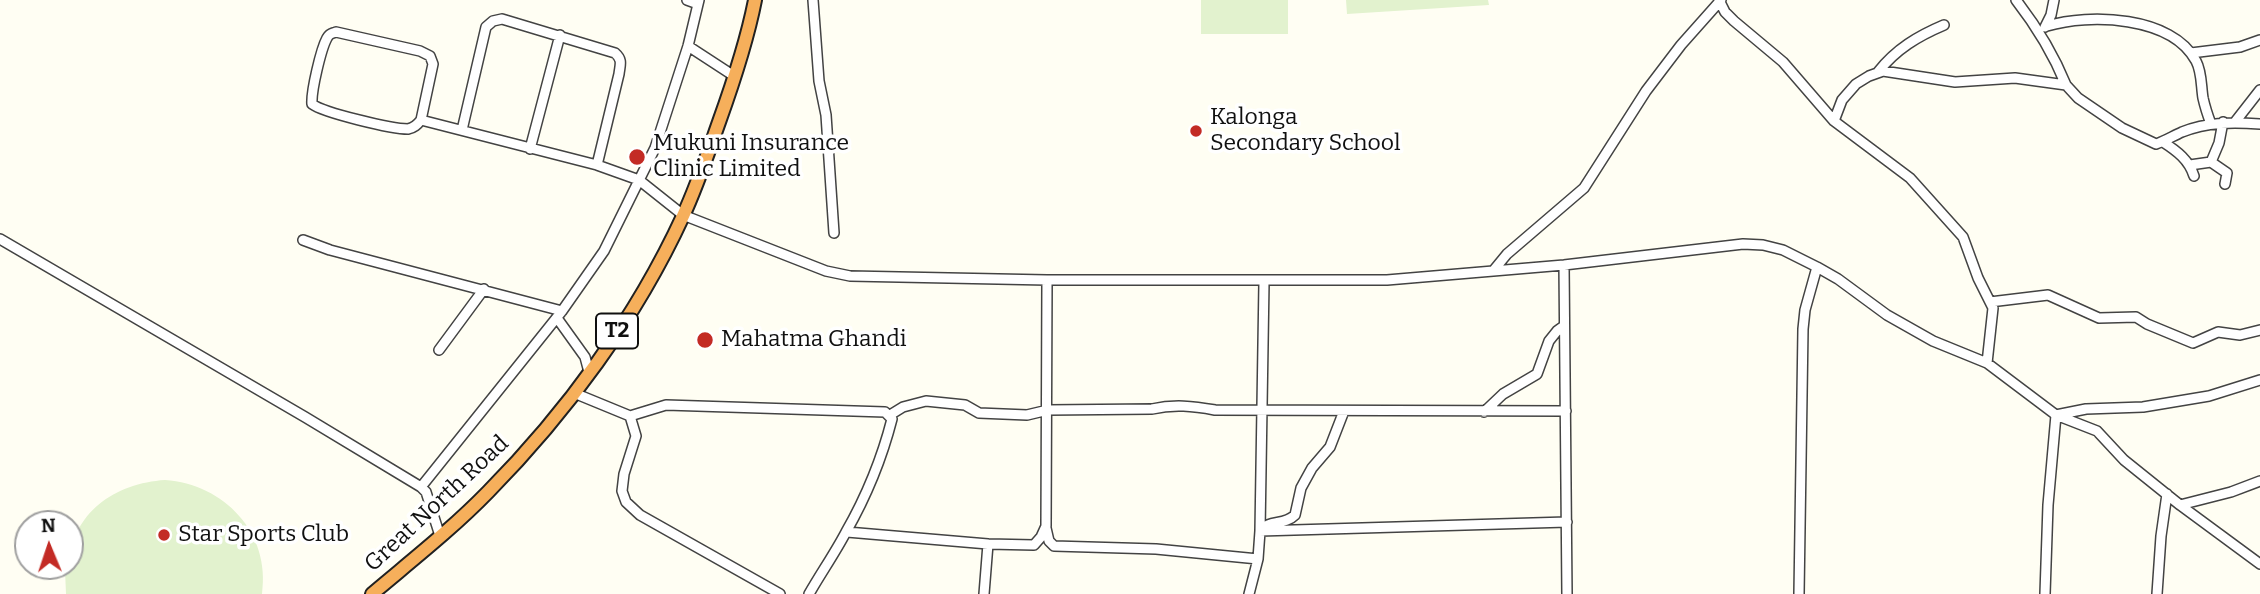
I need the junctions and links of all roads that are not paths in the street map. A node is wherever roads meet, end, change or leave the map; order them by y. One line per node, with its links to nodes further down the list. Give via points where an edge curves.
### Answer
1 (687, 0): 7 (street)
2 (755, 0): 15 (highway, Great North Road / T2)
3 (813, 0): 34 (street)
4 (2016, 0): 9 (street)
5 (2054, 0): 9 (street)
6 (1720, 1): 19 (street, via 1734,21 1783,62); 39 (street, via 1646,91 1584,188)
7 (698, 2): 12 (street)
8 (1944, 24): 14 (street, via 1919,35)
9 (2043, 28): 13 (street, via 2076,19 2136,24 2157,29); 16 (street)
10 (559, 35): 24 (street, via 502,19 486,27); 26 (street); 28 (street, via 615,53 621,61)
11 (2260, 40): 13 (street)
12 (688, 46): 15 (street); 31 (street, via 655,148)
13 (2191, 53): 22 (street, via 2199,67)
14 (1878, 72): 16 (street, via 1955,82 2015,78); 19 (street, via 1856,84 1842,100)
15 (734, 76): 33 (highway, Great North Road / T2)
16 (2066, 85): 25 (street, via 2122,128 2156,144)
17 (2260, 90): 21 (street)
18 (421, 120): 18 (street, via 433,64 430,55 330,34 312,104 407,129); 24 (street)
19 (1834, 121): 43 (street, via 1910,178 1954,225)
20 (2223, 122): 21 (street); 22 (street); 27 (street)
21 (2235, 122): 23 (street)
22 (2211, 124): 25 (street)
23 (2260, 124)
24 (462, 130): 26 (street)
25 (2163, 142): 29 (street)
26 (530, 149): 28 (street)
27 (2211, 162): 29 (street); 32 (street, via 2227,173)
28 (597, 165): 31 (street)
29 (2190, 165): 30 (street)
30 (2194, 176)
31 (639, 180): 33 (street); 44 (street, via 604,251)
32 (2225, 184)
33 (683, 215): 40 (street, via 837,274); 49 (highway, Great North Road / T2, via 646,288)
34 (834, 233)
35 (0, 239): 61 (street)
36 (303, 240): 42 (street)
37 (1564, 265): 38 (street, via 1743,244 1783,250); 39 (street); 45 (street)
38 (1817, 267): 48 (street, via 1933,341); 80 (street, via 1803,330)
39 (1493, 271): 41 (street, via 1387,280)
40 (1047, 280): 41 (street); 52 (street)
41 (1264, 282): 53 (street)
42 (484, 289): 44 (street); 47 (street)
43 (1990, 302): 46 (street, via 2048,295 2099,318 2136,317 2193,343 2218,332 2240,335); 48 (street, via 1992,335)
44 (560, 315): 49 (street); 61 (street)
45 (1564, 326): 55 (street); 56 (street, via 1549,341 1537,373)
46 (2260, 330)
47 (439, 350)
48 (1987, 363): 58 (street)
49 (589, 372): 51 (highway, Great North Road / T2)
50 (2260, 380): 58 (street, via 2209,396)
51 (574, 393): 59 (street); 68 (highway, Great North Road / T2, via 519,459)
52 (1048, 410): 53 (street, via 1182,405); 57 (street, via 1027,415 979,413 965,405 926,401); 65 (street)
53 (1262, 410): 54 (street); 67 (street)
54 (1344, 411): 56 (street); 67 (street, via 1330,447 1301,488 1295,516)
55 (1566, 411): 56 (street); 64 (street)
56 (1484, 412)
57 (890, 415): 59 (street, via 666,404); 66 (street, via 887,438)
58 (2056, 415): 62 (street, via 2097,431); 81 (street)
59 (630, 416): 75 (street, via 636,436 623,479 626,502 640,515)
60 (2260, 481): 63 (street)
61 (421, 487): 68 (street)
62 (2167, 494): 63 (street); 82 (street)
63 (2180, 505): 73 (street)
64 (1567, 522): 67 (street); 79 (street)
65 (1046, 526): 70 (street); 71 (street)
66 (847, 531): 69 (street); 76 (street)
67 (1260, 531): 72 (street)
68 (440, 536): 74 (highway, Great North Road / T2)
69 (988, 544): 70 (street); 77 (street)
70 (1034, 545): 71 (street)
71 (1051, 545): 72 (street)
72 (1258, 559): 78 (street)
73 (2260, 564)
74 (372, 594)
75 (780, 594)
76 (809, 594)
77 (984, 594)
78 (1249, 594)
79 (1567, 594)
80 (1799, 594)
81 (2045, 594)
82 (2157, 594)

